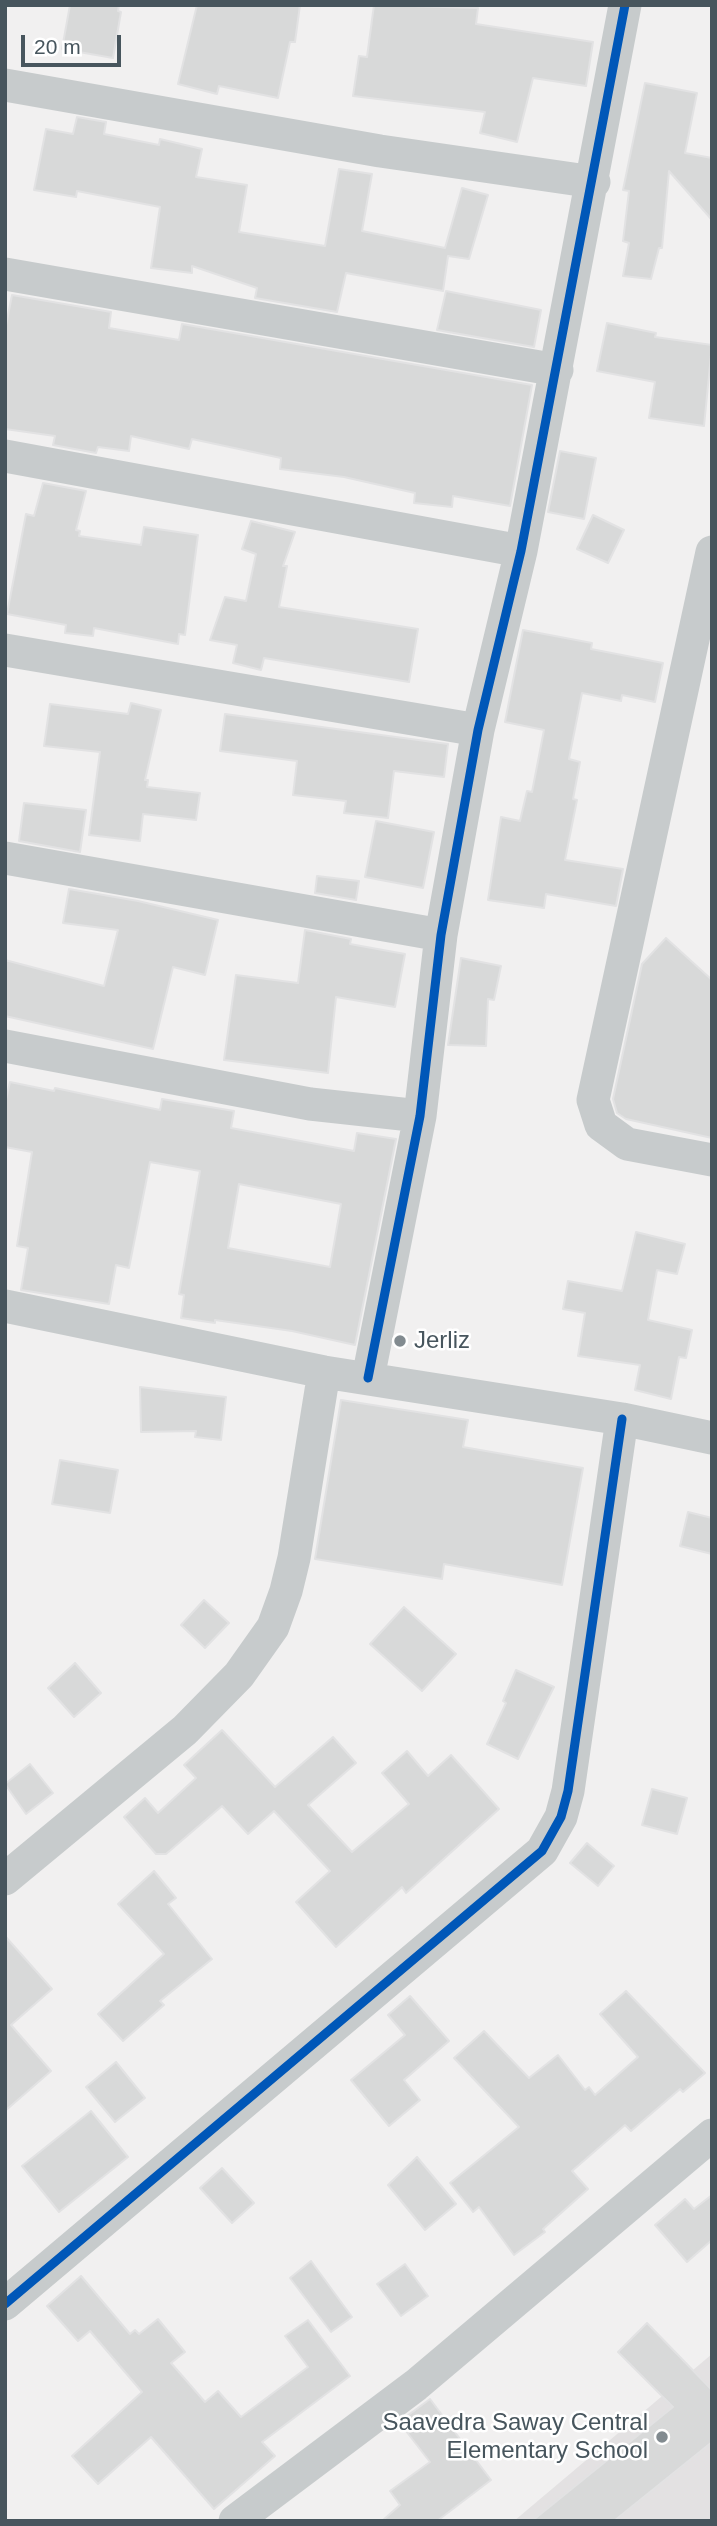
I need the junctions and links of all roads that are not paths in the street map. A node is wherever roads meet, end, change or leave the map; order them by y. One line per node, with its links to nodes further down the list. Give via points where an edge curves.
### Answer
1 (620, 6): 3 (street)
2 (5, 85): 3 (street, via 380,151)
3 (594, 182): 5 (street)
4 (5, 274): 5 (street)
5 (557, 370): 7 (street)
6 (5, 456): 7 (street)
7 (521, 551): 10 (street)
8 (712, 552): 15 (street, via 593,1100 601,1125 627,1144)
9 (5, 650): 10 (street)
10 (478, 730): 12 (street)
11 (5, 858): 12 (street)
12 (441, 935): 14 (street)
13 (5, 1046): 14 (street, via 310,1104)
14 (420, 1116): 18 (street)
15 (712, 1160)
16 (5, 1306): 17 (street)
17 (324, 1372): 18 (street); 21 (street, via 294,1558 272,1627 239,1675 185,1730)
18 (368, 1378): 19 (street)
19 (622, 1419): 20 (street); 23 (street, via 568,1791 561,1817 542,1851)
20 (712, 1438)
21 (5, 1879)
22 (712, 2135): 24 (street, via 416,2385)
23 (5, 2304)
24 (235, 2521)

